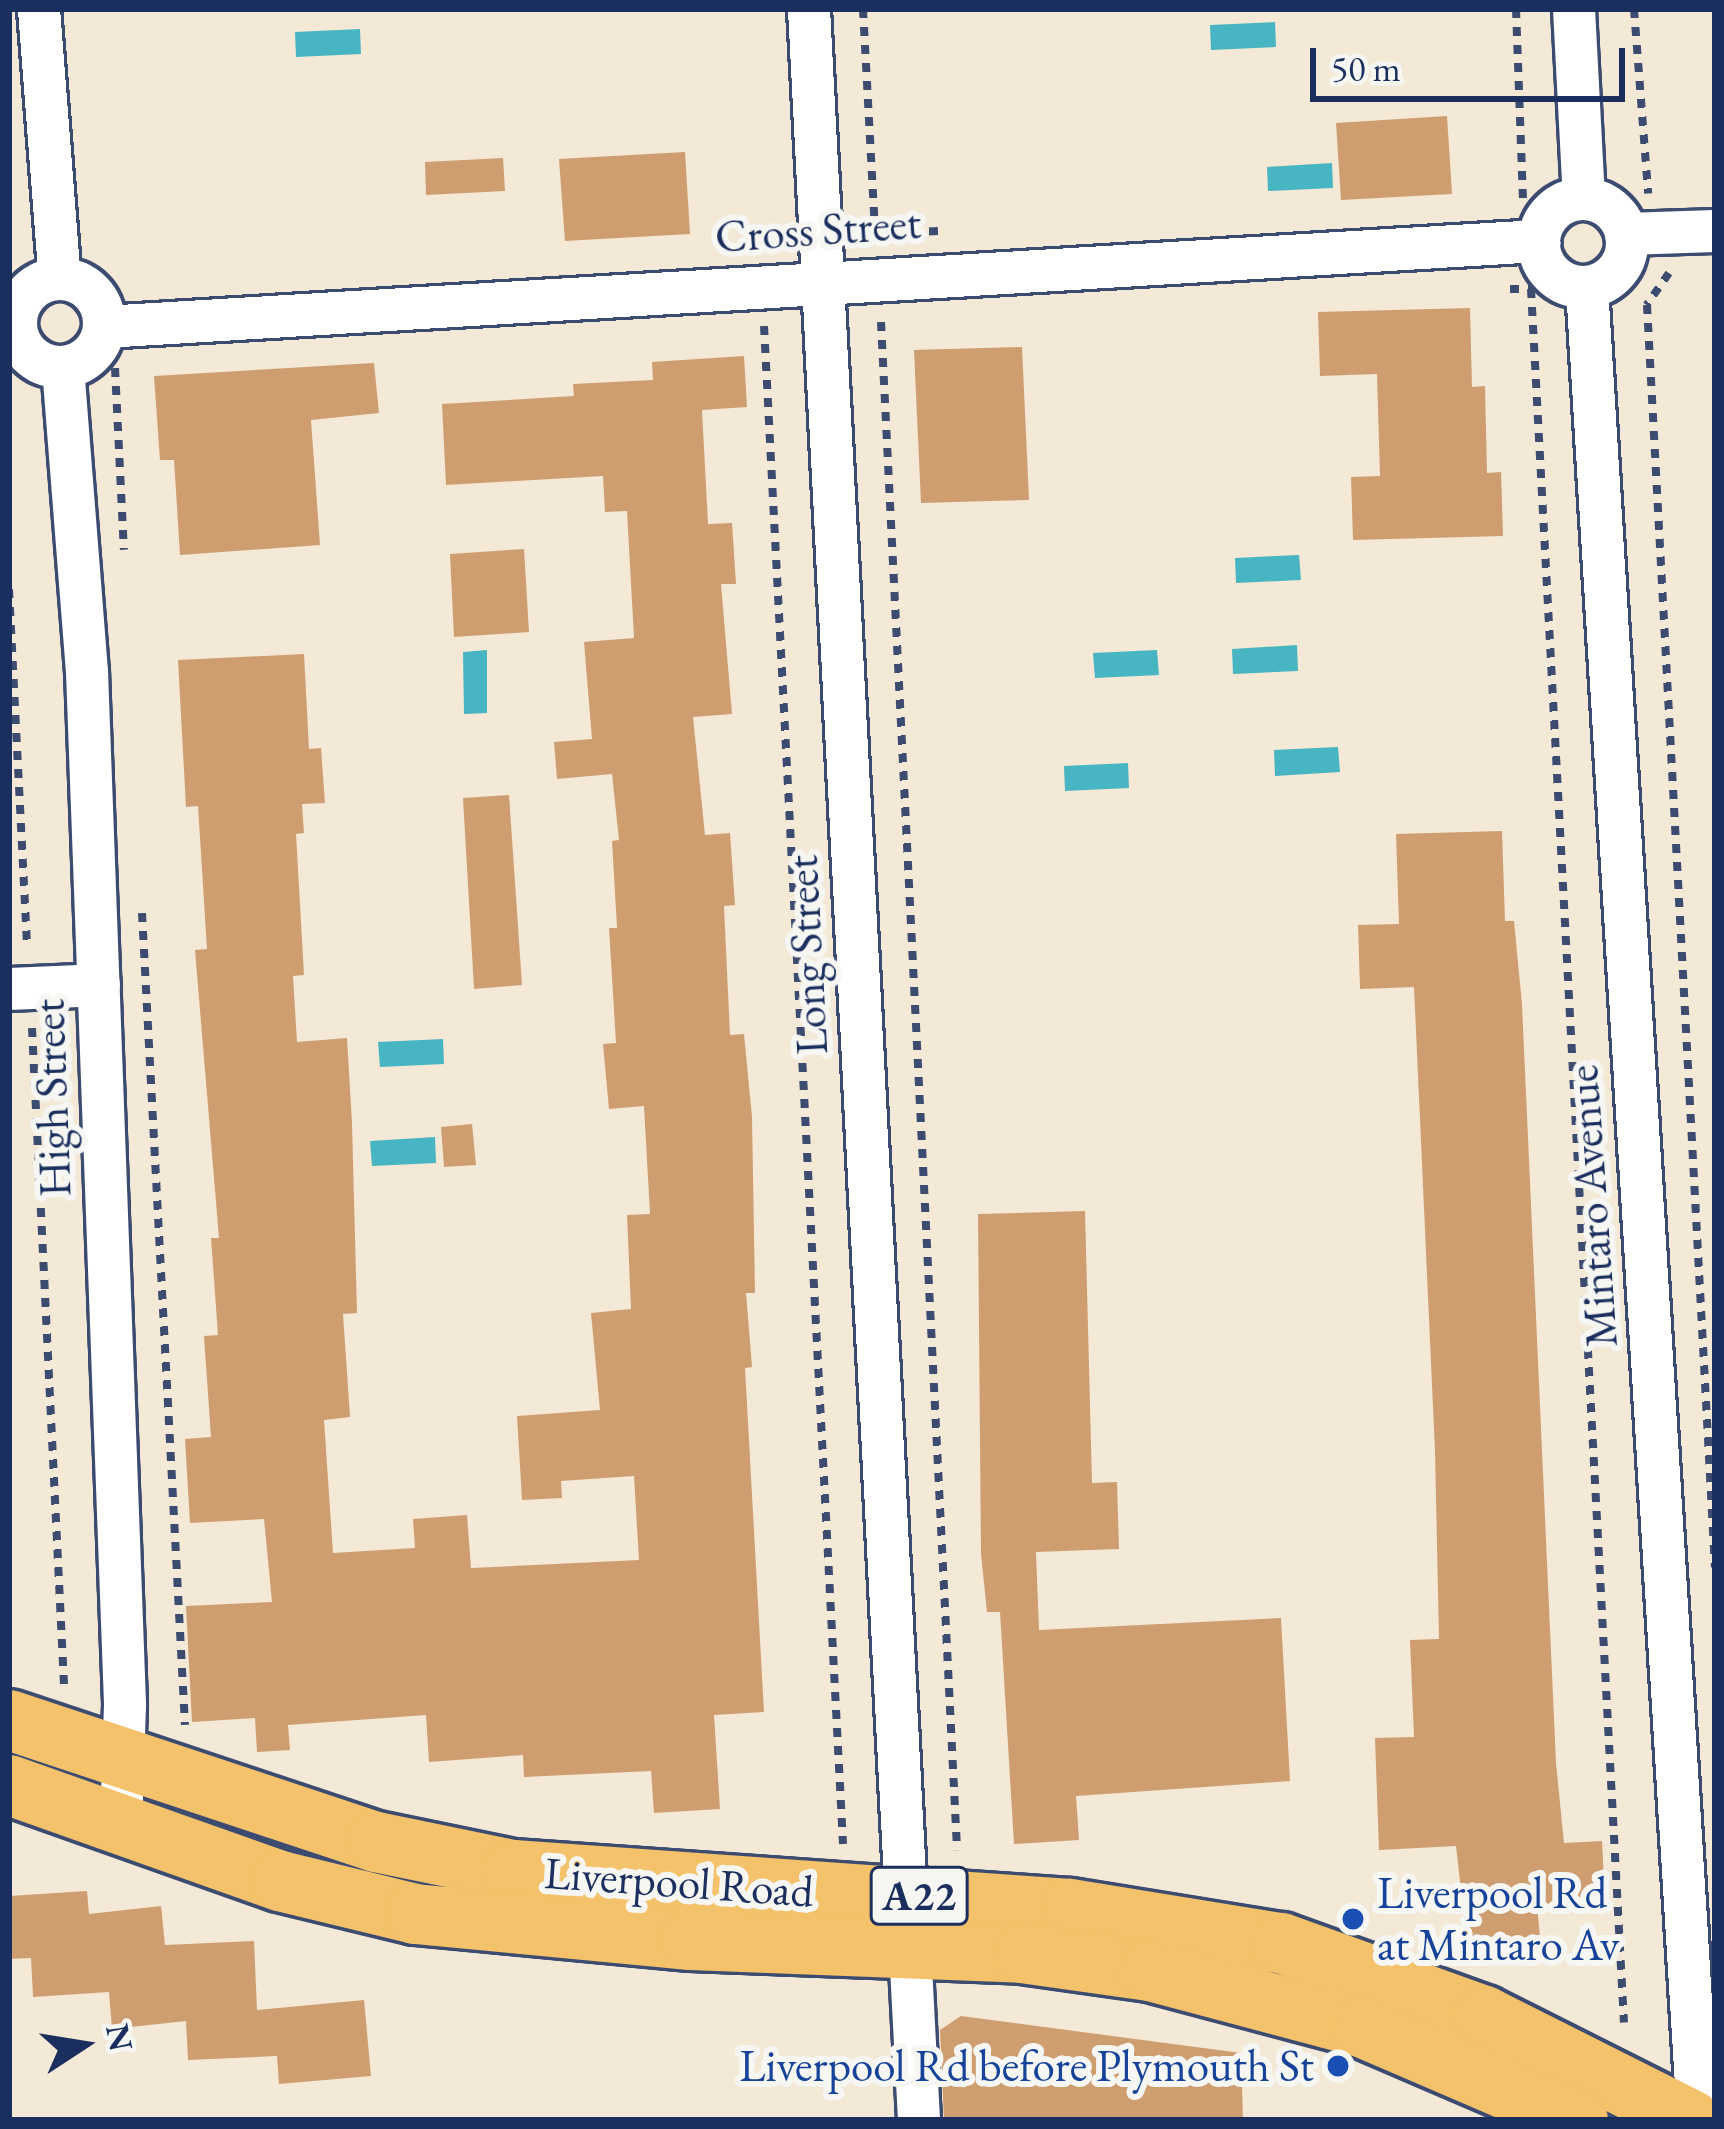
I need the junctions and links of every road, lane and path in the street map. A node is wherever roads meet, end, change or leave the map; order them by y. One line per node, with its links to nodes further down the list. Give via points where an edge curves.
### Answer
1 (39, 9): 15 (street)
2 (809, 9): 16 (street, Long Street)
3 (863, 9): 10 (path, via 875,234)
4 (1516, 9): 9 (path, via 1527,201)
5 (1574, 9): 8 (street)
6 (1634, 9): 7 (path, via 1644,194)
7 (1662, 193)
8 (1584, 199): 12 (street, via 1612,209); 13 (street, via 1559,206)
9 (1502, 203)
10 (944, 230)
11 (1715, 231): 12 (street)
12 (1626, 234): 17 (street, via 1622,263)
13 (1539, 242): 16 (street, Cross Street); 17 (street, via 1558,280)
14 (1670, 272): 31 (path, via 1647,305)
15 (61, 278): 21 (street, via 28,292); 22 (street, via 89,289)
16 (824, 280): 22 (street, Cross Street); 41 (street, Long Street)
17 (1587, 287): 40 (street, Mintaro Avenue)
18 (1510, 289): 42 (path, via 1531,289)
19 (881, 322): 39 (path)
20 (741, 327): 38 (path, via 764,326)
21 (14, 335): 24 (street, via 34,359)
22 (111, 351): 23 (path); 24 (street); 25 (path)
23 (139, 364)
24 (64, 367): 29 (street, High Street, via 88,672)
25 (124, 560)
26 (9, 589): 28 (path)
27 (142, 909): 34 (path)
28 (19, 976): 29 (street)
29 (99, 986): 35 (street, High Street)
30 (9, 1027): 32 (path, via 32,1025)
31 (1715, 1567)
32 (64, 1693)
33 (9, 1720): 35 (highway, Liverpool Road / A22)
34 (185, 1735)
35 (124, 1756): 37 (street, High Street); 41 (highway, Liverpool Road / A22, via 376,1842 513,1870)
36 (9, 1785): 37 (highway, Liverpool Road / A22)
37 (121, 1827): 41 (highway, Liverpool Road / A22, via 296,1886 415,1914 692,1940)
38 (843, 1849)
39 (957, 1850)
40 (1701, 1904): 45 (street, Mintaro Avenue)
41 (908, 1922): 43 (street, Long Street); 44 (highway, Liverpool Road / A22, via 1022,1953 1245,1991 1364,2029); 45 (highway, Liverpool Road / A22, via 1070,1910 1281,1943 1484,2016)
42 (1624, 2024)
43 (919, 2120)
44 (1578, 2120)
45 (1695, 2120)

